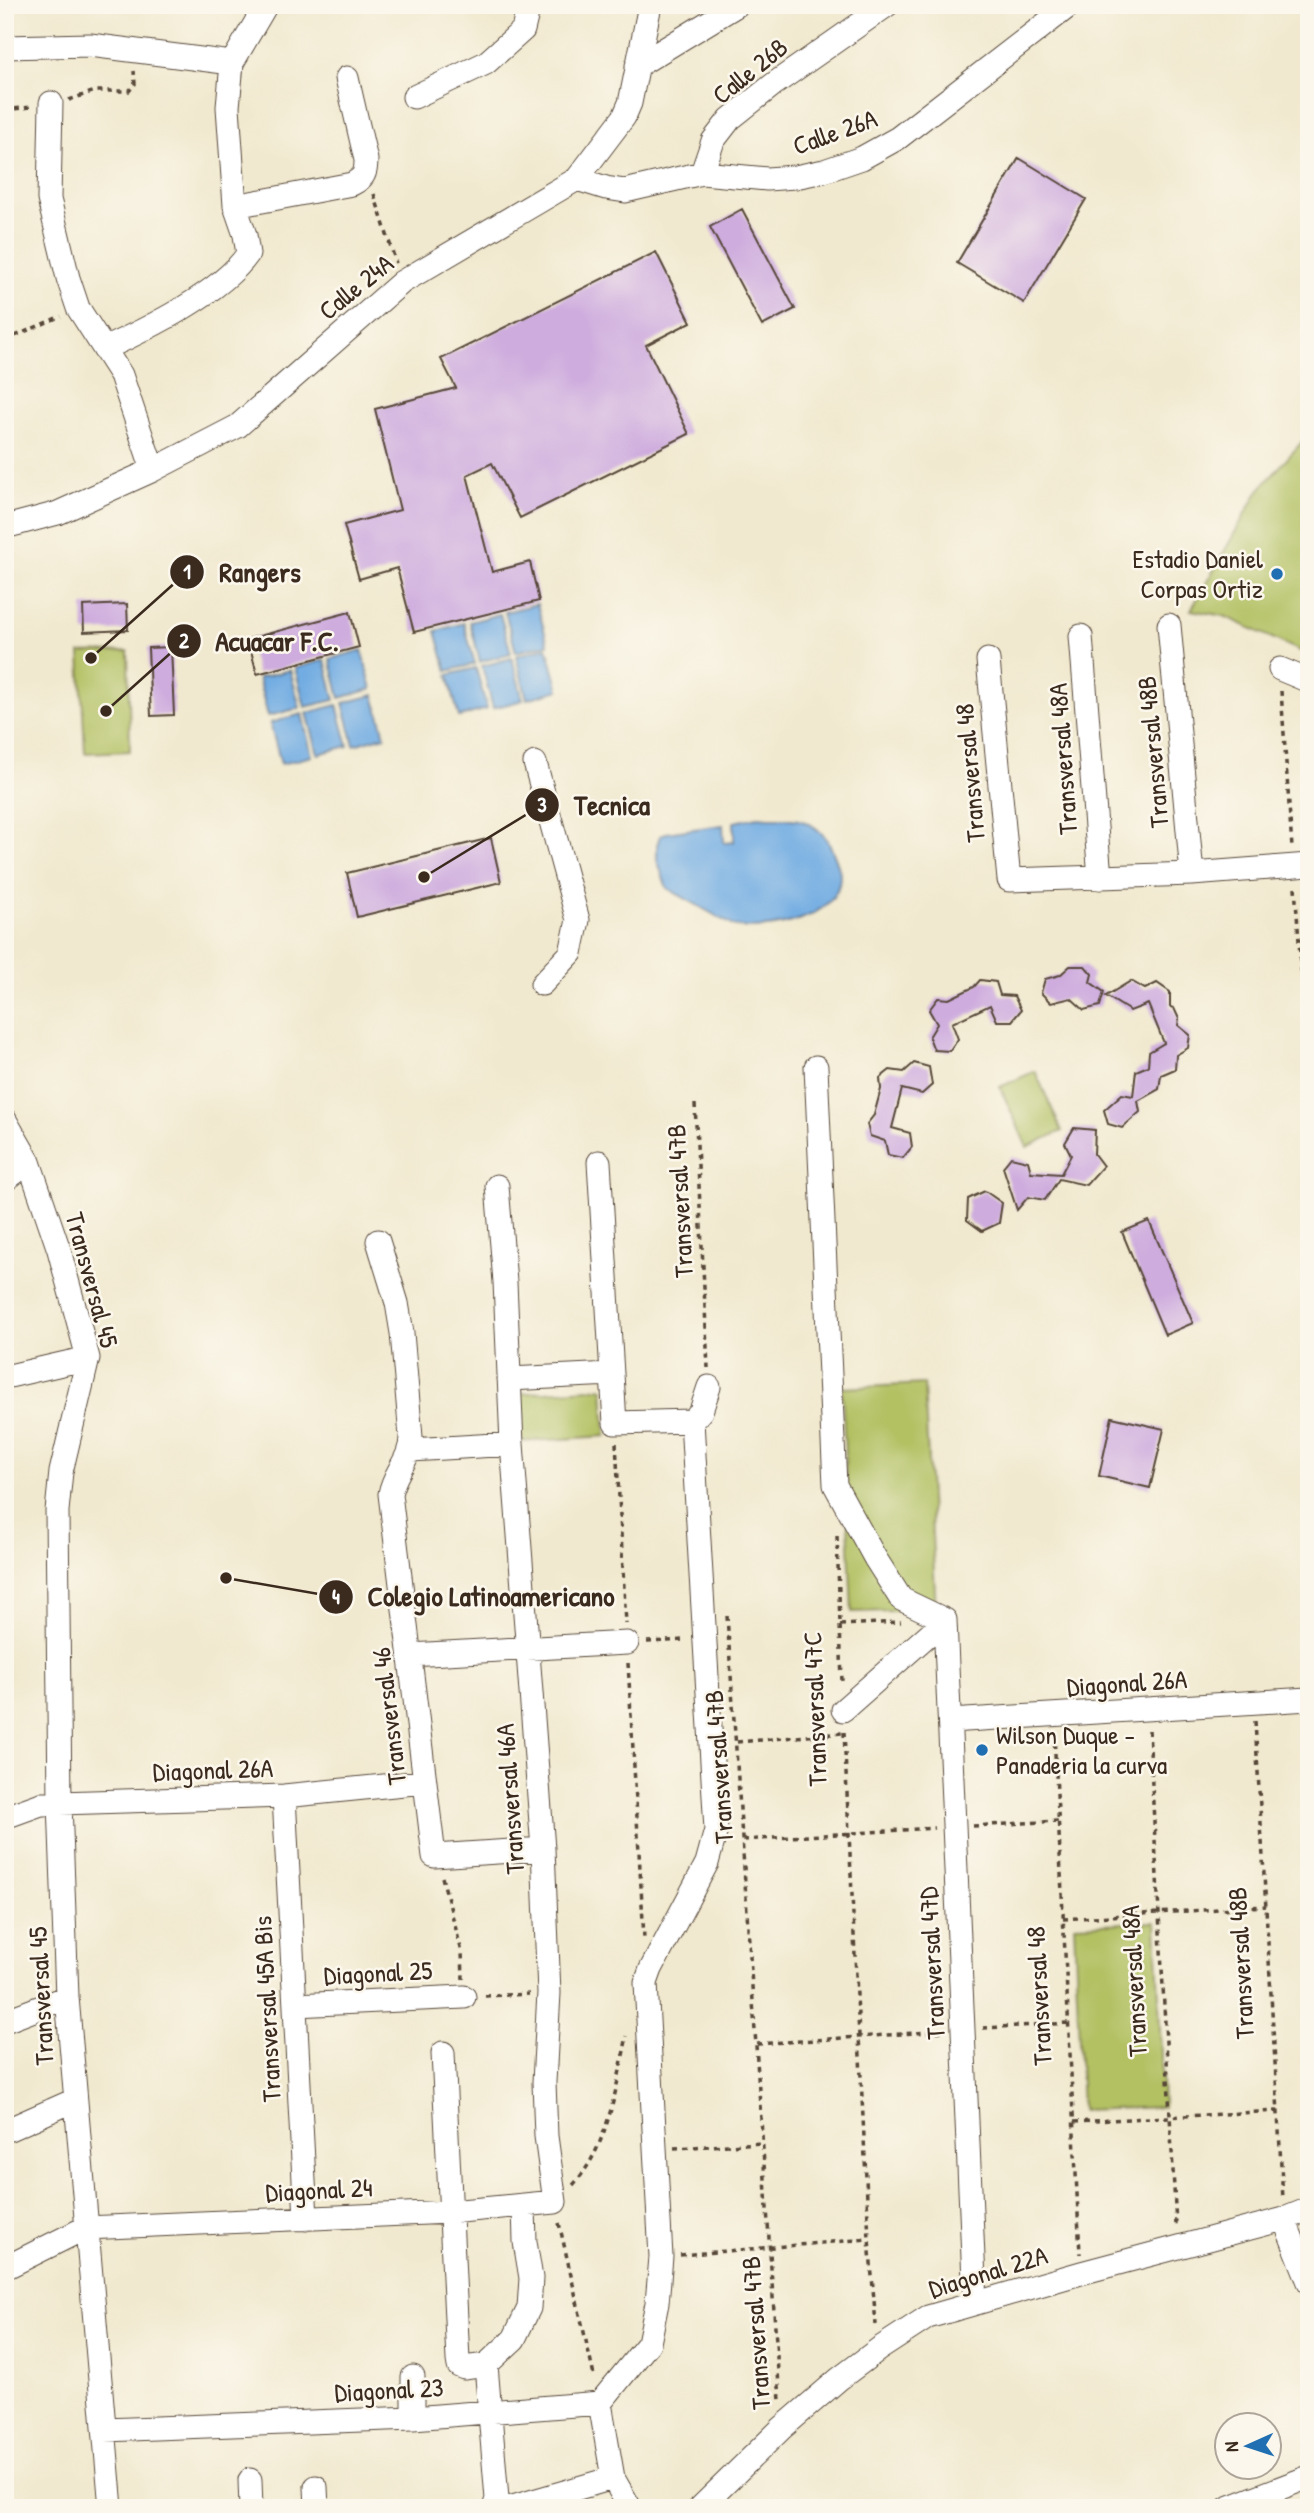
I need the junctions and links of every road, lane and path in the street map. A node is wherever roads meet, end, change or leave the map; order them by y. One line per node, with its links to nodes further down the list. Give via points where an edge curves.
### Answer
1 (266, 5): 9 (street)
2 (529, 5): 12 (street, via 523,30 486,63)
3 (650, 5): 10 (street, Calle 24A)
4 (737, 5): 10 (street)
5 (887, 5): 15 (street, Calle 26B, via 730,119 713,141)
6 (1070, 5): 15 (street, Calle 26A, via 881,149 795,177)
7 (5, 47): 8 (street, via 90,45)
8 (134, 51): 9 (street); 13 (path, via 135,84 129,90 95,91)
9 (232, 63): 17 (street, via 228,107)
10 (637, 66): 16 (street, Calle 24A, via 624,117)
11 (346, 78): 14 (street)
12 (414, 97)
13 (51, 103): 19 (street, via 49,199)
14 (366, 170): 17 (street, via 352,184); 18 (path)
15 (702, 173): 16 (street, Calle 26A, via 625,191)
16 (578, 179): 18 (street, Calle 24A)
17 (235, 206): 21 (street, via 248,254 237,270 147,328)
18 (402, 282): 22 (street, Calle 24A, via 238,426)
19 (79, 308): 20 (path); 21 (street)
20 (15, 335)
21 (104, 349): 22 (street, via 121,375)
22 (153, 470): 23 (street, Calle 24A, via 58,513)
23 (5, 527)
24 (1169, 625): 31 (street, Transversal 48B)
25 (1081, 636): 32 (street, Transversal 48A)
26 (988, 660): 32 (street, Transversal 48, via 1009,880)
27 (1280, 669): 28 (street)
28 (1309, 681)
29 (536, 763): 33 (street, via 578,920 572,953)
30 (1309, 865): 31 (street)
31 (1192, 874): 32 (street)
32 (1100, 878)
33 (542, 984)
34 (1302, 986): 35 (path)
35 (1309, 986)
36 (816, 1067): 55 (street, via 835,1485 901,1599)
37 (695, 1104): 48 (path, Transversal 47B)
38 (5, 1120): 39 (street, Transversal 45)
39 (29, 1162): 41 (street); 44 (street, Transversal 45)
40 (599, 1162): 45 (street)
41 (5, 1180)
42 (497, 1186): 47 (street, Transversal 46A)
43 (378, 1241): 52 (street, via 402,1333)
44 (88, 1358): 46 (street); 72 (street, Transversal 45, via 61,1472 57,1511)
45 (612, 1374): 47 (street); 50 (street)
46 (5, 1377)
47 (509, 1378): 51 (street, Transversal 46A)
48 (709, 1387): 49 (street, via 701,1411)
49 (692, 1420): 50 (street); 59 (street)
50 (615, 1423): 60 (path)
51 (512, 1444): 52 (street); 61 (street, Transversal 46A)
52 (411, 1450): 62 (street, Transversal 46, via 390,1494)
53 (837, 1536): 57 (path, Transversal 47C)
54 (726, 1610): 58 (path, Transversal 47B)
55 (945, 1620): 67 (street); 68 (street, Transversal 47D)
56 (905, 1622): 57 (path)
57 (840, 1625): 67 (path, Transversal 47C)
58 (729, 1637): 59 (path); 69 (path, Transversal 47B)
59 (704, 1639): 60 (path); 101 (street, via 716,1830 707,1863 646,1983)
60 (627, 1643): 61 (street); 83 (path)
61 (527, 1649): 62 (street); 78 (street, Transversal 46A)
62 (410, 1655): 70 (street, Transversal 46)
63 (1309, 1699): 64 (street, Diagonal 26A)
64 (1253, 1703): 65 (street, Diagonal 26A); 80 (path, Transversal 48B)
65 (1148, 1710): 66 (street, Diagonal 26A); 81 (path, Transversal 48A)
66 (1053, 1716): 68 (street, Diagonal 26A); 74 (path, Transversal 48)
67 (843, 1721): 69 (path); 76 (path, Transversal 47C)
68 (950, 1721): 75 (street, Transversal 47D)
69 (737, 1742): 77 (path, Transversal 47B)
70 (424, 1782): 71 (street, Diagonal 26A); 79 (street, Transversal 46)
71 (285, 1796): 72 (street, Diagonal 26A); 87 (street, Transversal 45A Bis)
72 (60, 1803): 73 (street, Diagonal 26A, via 41,1804); 85 (street, Transversal 45)
73 (5, 1817)
74 (1058, 1821): 75 (path); 82 (path, Transversal 48)
75 (954, 1827): 76 (path); 90 (street, Transversal 47D)
76 (849, 1833): 77 (path); 92 (path, Transversal 47C)
77 (743, 1840): 93 (path, Transversal 47B)
78 (543, 1849): 79 (street); 84 (street, Transversal 46A)
79 (435, 1856): 86 (path, via 462,1952)
80 (1266, 1906): 81 (path); 96 (path, Transversal 48B)
81 (1159, 1913): 82 (path); 97 (path, Transversal 48A)
82 (1063, 1919): 89 (path, Transversal 48)
83 (644, 1942)
84 (549, 1993): 86 (path); 102 (street, Transversal 46A, via 544,2082)
85 (67, 1997): 88 (street); 95 (street, Transversal 45)
86 (464, 1997): 87 (street, Diagonal 25)
87 (295, 2005): 106 (street, Transversal 45A Bis)
88 (5, 2021)
89 (1069, 2023): 90 (path); 98 (path, Transversal 48)
90 (964, 2030): 92 (path); 116 (street, Transversal 47D)
91 (627, 2034): 102 (path, via 606,2125 591,2164)
92 (859, 2037): 93 (path); 109 (path, Transversal 47C)
93 (757, 2043): 100 (path, Transversal 47B)
94 (443, 2053): 105 (street)
95 (75, 2100): 99 (street); 108 (street, Transversal 45)
96 (1278, 2111): 97 (path); 107 (path, Transversal 48B)
97 (1170, 2116): 98 (path); 111 (path, Transversal 48A)
98 (1073, 2122): 114 (path, Transversal 48)
99 (5, 2131)
100 (763, 2143): 101 (path); 110 (path, Transversal 47B)
101 (654, 2150): 112 (street)
102 (555, 2202): 103 (street, Diagonal 24); 120 (path)
103 (524, 2206): 105 (street, Diagonal 24); 118 (street, via 529,2308 514,2339)
104 (1309, 2209): 107 (street, Diagonal 22A)
105 (450, 2212): 106 (street, Diagonal 24); 118 (street, via 459,2366)
106 (306, 2219): 108 (street, Diagonal 24)
107 (1284, 2219): 111 (street, Diagonal 22A); 115 (street)
108 (85, 2228): 113 (street); 124 (street, Transversal 45)
109 (869, 2239): 110 (path); 117 (path, Transversal 47C)
110 (770, 2248): 112 (path); 123 (path, Transversal 47B)
111 (1177, 2249): 114 (street, Diagonal 22A)
112 (661, 2257): 120 (street, via 649,2343)
113 (5, 2268)
114 (1082, 2273): 116 (street, Diagonal 22A)
115 (1309, 2282)
116 (975, 2303): 117 (street, Diagonal 22A, via 928,2317)
117 (878, 2349): 123 (street, Diagonal 22A)
118 (485, 2365): 121 (street)
119 (413, 2377): 122 (street)
120 (600, 2403): 121 (street, Diagonal 23); 126 (street)
121 (489, 2413): 122 (street, Diagonal 23); 130 (street)
122 (413, 2418): 124 (street, Diagonal 23)
123 (782, 2428): 133 (street, Diagonal 22A)
124 (105, 2430): 128 (street, Transversal 45)
125 (1309, 2477): 134 (street)
126 (613, 2478): 131 (street); 132 (street)
127 (250, 2480): 129 (street)
128 (111, 2508)
129 (251, 2508)
130 (494, 2508)
131 (509, 2508)
132 (630, 2508)
133 (700, 2508)
134 (1228, 2508)

